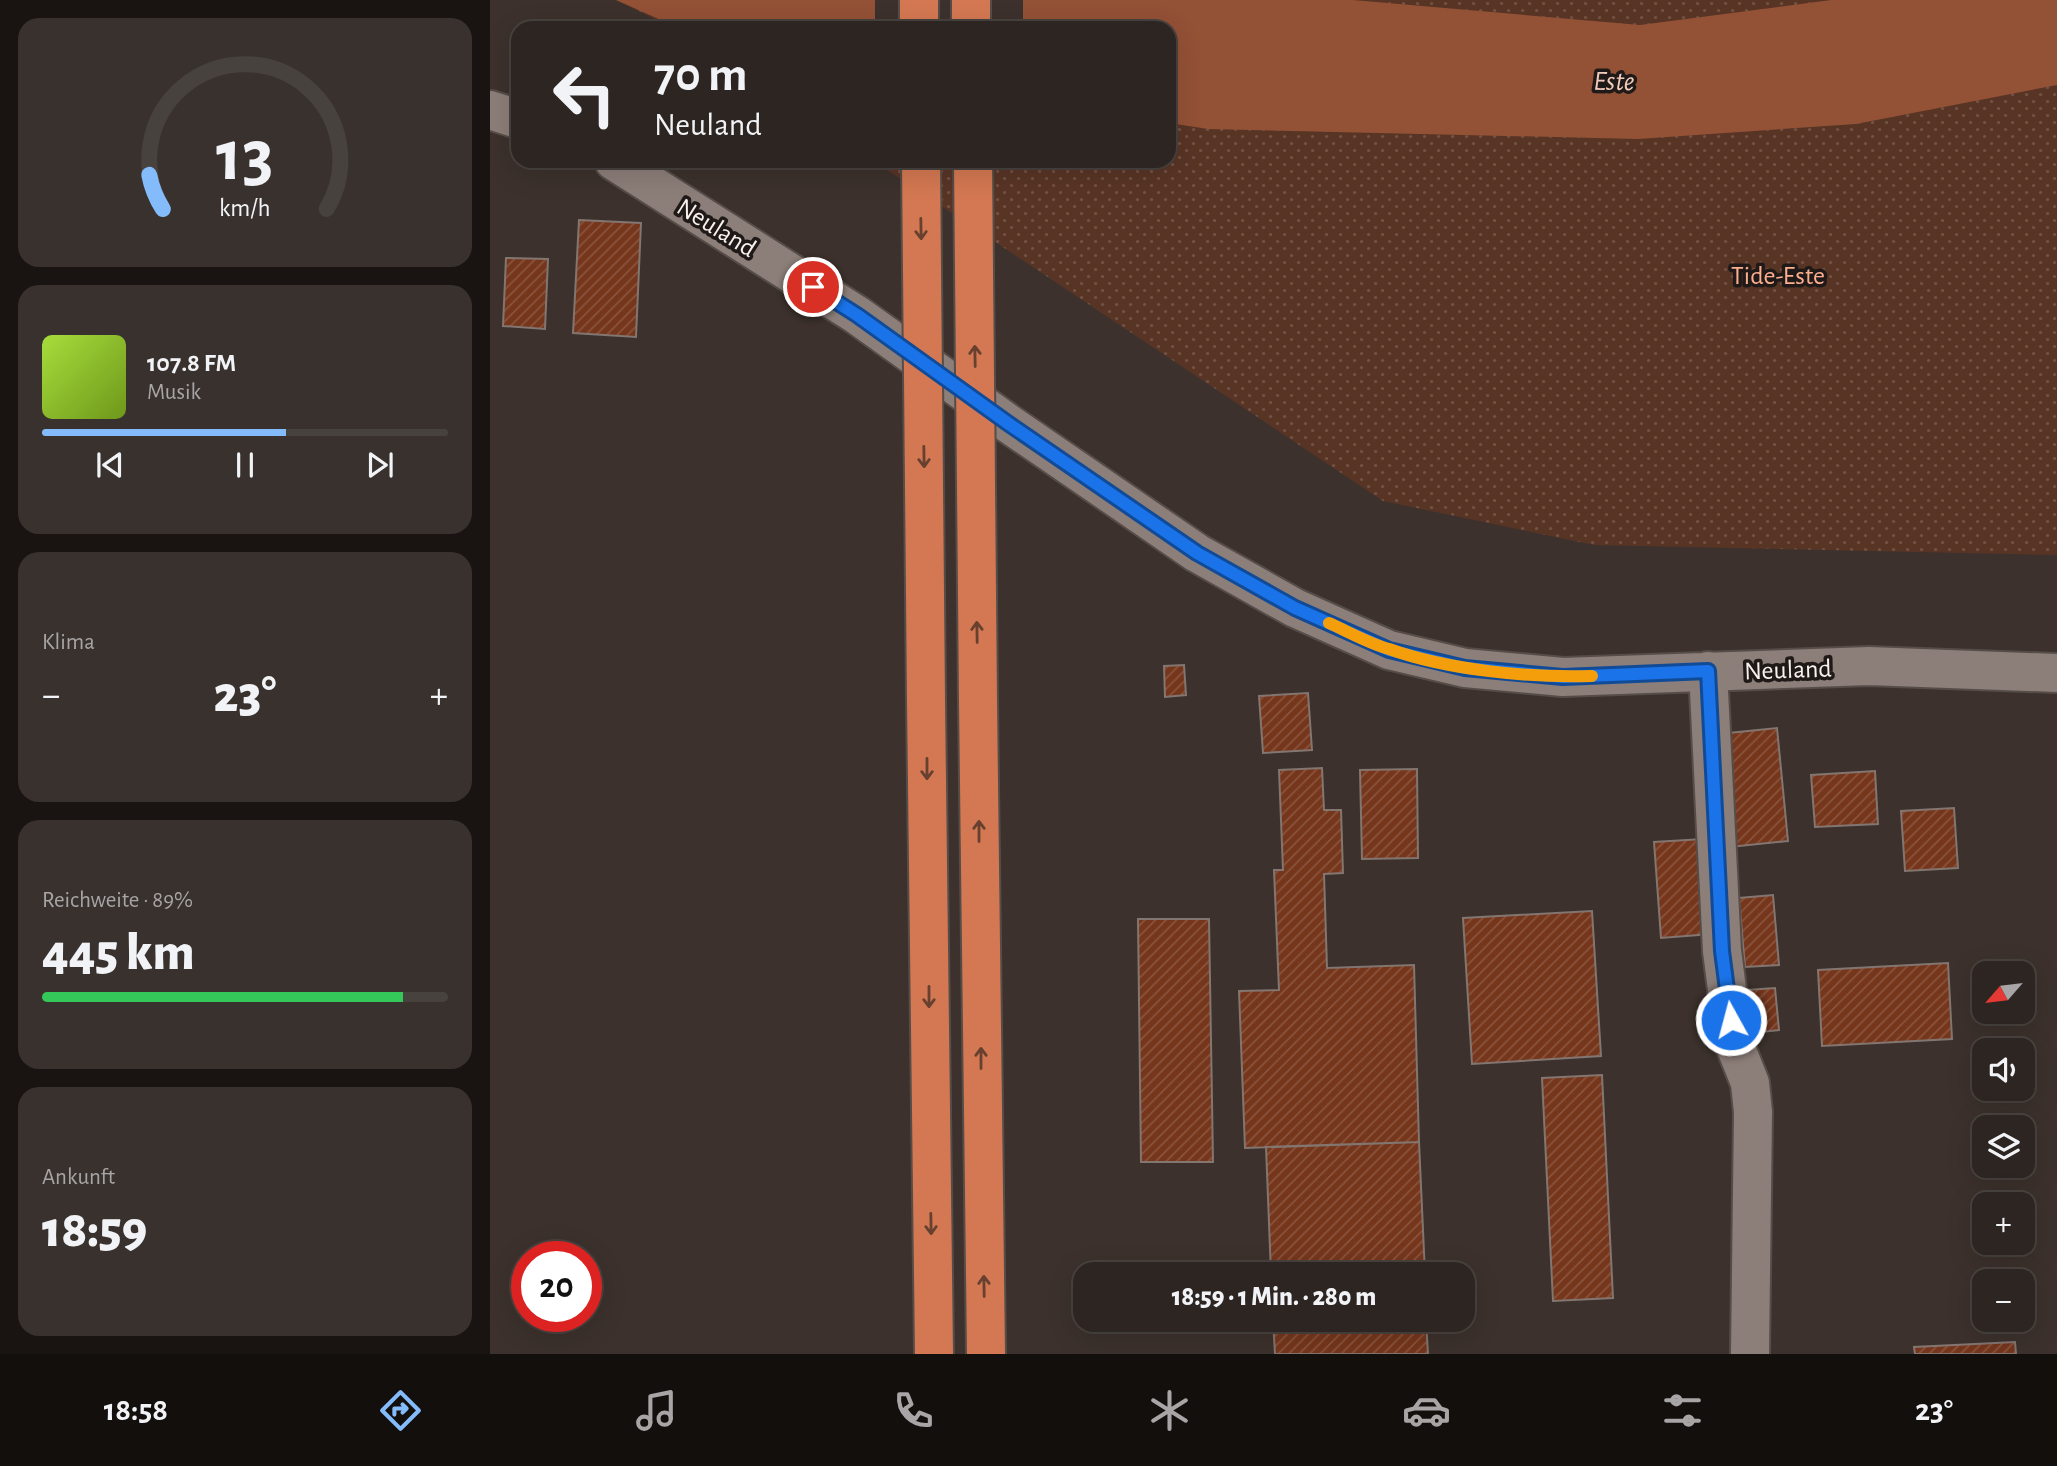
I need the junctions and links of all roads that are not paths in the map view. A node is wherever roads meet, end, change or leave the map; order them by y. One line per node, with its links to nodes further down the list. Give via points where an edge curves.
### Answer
1 (919, 0): 3 (highway)
2 (971, 0): 4 (highway)
3 (919, 21)
4 (971, 21)
5 (490, 110): 6 (street)
6 (511, 117)
7 (625, 168): 10 (street, Neuland, via 857,315 1197,553 1295,608 1389,650 1465,668 1563,677)
8 (921, 168): 12 (highway, one-way to 12, bridge)
9 (973, 168): 13 (highway, one-way to 9, bridge)
10 (1708, 671): 11 (street, Neuland, via 1869,666); 14 (street, via 1722,951 1734,1043 1750,1083 1753,1112)
11 (2057, 673)
12 (933, 1354)
13 (986, 1354)
14 (1750, 1354)

